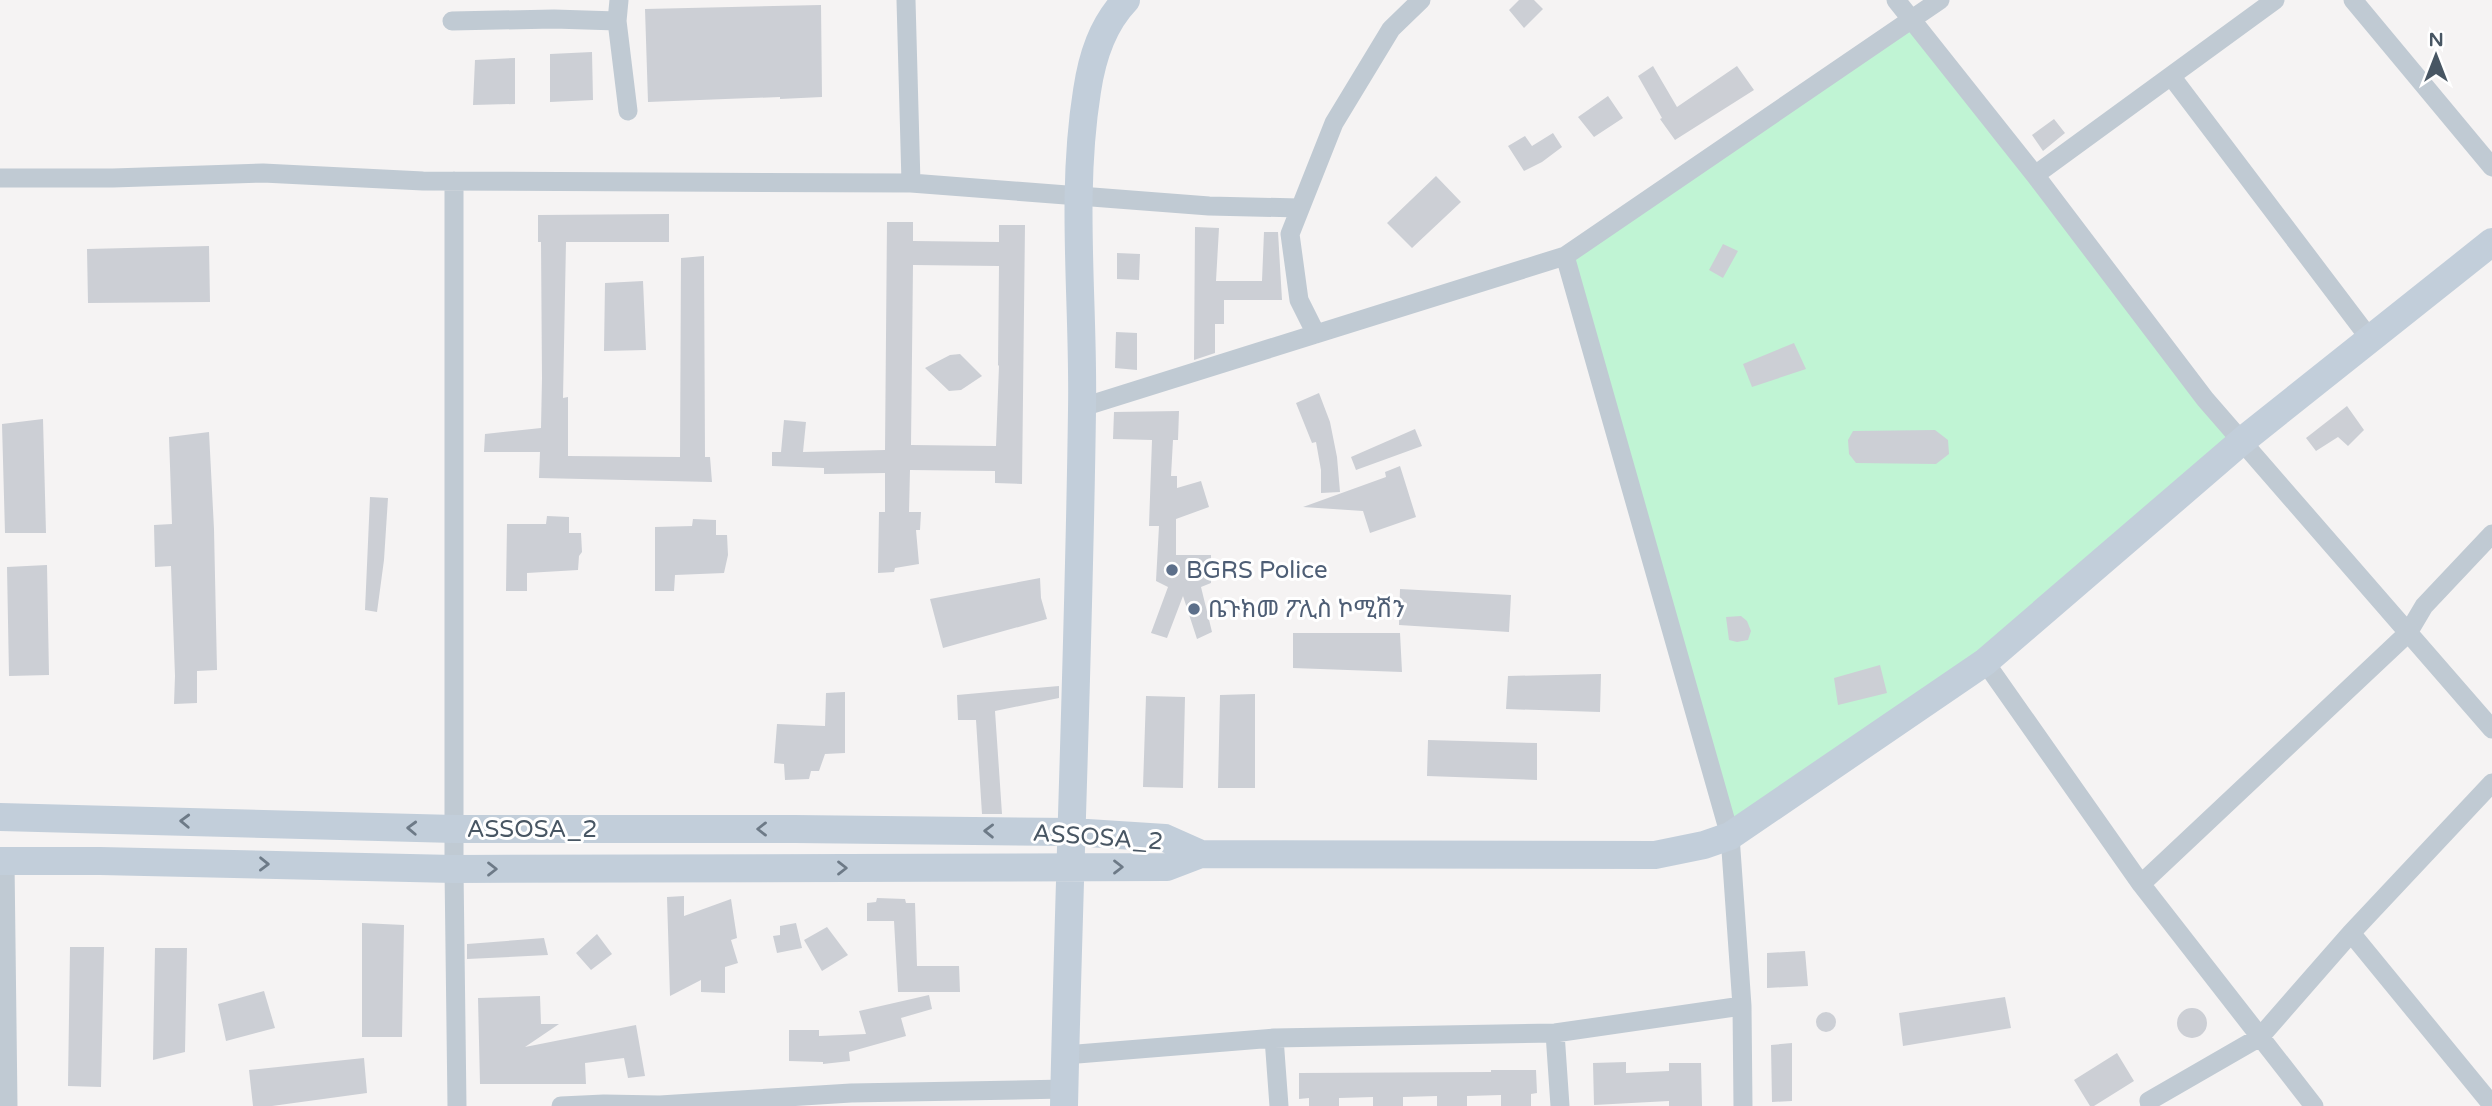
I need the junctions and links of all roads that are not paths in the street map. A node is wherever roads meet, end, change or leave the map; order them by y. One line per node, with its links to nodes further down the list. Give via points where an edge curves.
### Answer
1 (619, 0): 10 (street)
2 (906, 0): 18 (street)
3 (1126, 0): 19 (street, via 1112,15 1092,58)
4 (1421, 0): 20 (street, via 1391,29 1334,123)
5 (1896, 0): 11 (street)
6 (1940, 0): 11 (street)
7 (2275, 0): 12 (street)
8 (2353, 0): 14 (street)
9 (452, 21): 10 (street)
10 (617, 21): 13 (street)
11 (1912, 21): 15 (street); 22 (street)
12 (2171, 76): 15 (street); 24 (street)
13 (628, 111)
14 (2492, 167)
15 (2035, 175): 26 (street)
16 (0, 178): 17 (street, via 263,173)
17 (454, 181): 18 (street); 34 (street)
18 (911, 183): 19 (street)
19 (1077, 196): 20 (street); 25 (street)
20 (1299, 208): 23 (street, via 1290,234 1299,300)
21 (2492, 242): 24 (street)
22 (1565, 256): 23 (street); 36 (street)
23 (1316, 334): 25 (street)
24 (2370, 339): 26 (street)
25 (1083, 407): 35 (street)
26 (2242, 441): 28 (street); 29 (street)
27 (2492, 534): 28 (street, via 2424,606)
28 (2408, 633): 30 (street); 42 (street)
29 (1985, 662): 36 (street); 42 (street)
30 (2492, 729)
31 (2492, 783): 43 (street)
32 (0, 817): 33 (street, ASSOSA_2)
33 (98, 818): 34 (street, ASSOSA_2, one-way to 33); 38 (street)
34 (455, 829): 35 (street, ASSOSA_2, one-way to 34); 41 (street)
35 (1072, 832): 37 (street, ASSOSA_2, via 1165,838); 40 (street)
36 (1730, 836): 37 (street, via 1655,855); 44 (street)
37 (1201, 854): 40 (street, ASSOSA_2, one-way to 37, via 1167,867)
38 (100, 860): 39 (street, ASSOSA_2); 41 (street, ASSOSA_2, one-way to 41)
39 (2, 861): 52 (street)
40 (1072, 868): 41 (street, ASSOSA_2, one-way to 40); 48 (street)
41 (454, 869): 53 (street)
42 (2141, 884): 46 (street)
43 (2351, 933): 46 (street); 51 (street)
44 (1742, 1006): 45 (street); 57 (street)
45 (1556, 1033): 47 (street); 56 (street)
46 (2260, 1037): 58 (street, via 2149,1101); 59 (street)
47 (1274, 1038): 48 (street); 55 (street)
48 (1065, 1055): 49 (street)
49 (1065, 1098): 50 (street)
50 (851, 1100): 54 (street)
51 (2492, 1105)
52 (8, 1106)
53 (457, 1106)
54 (561, 1106)
55 (1279, 1106)
56 (1560, 1106)
57 (1743, 1106)
58 (2150, 1106)
59 (2314, 1106)

